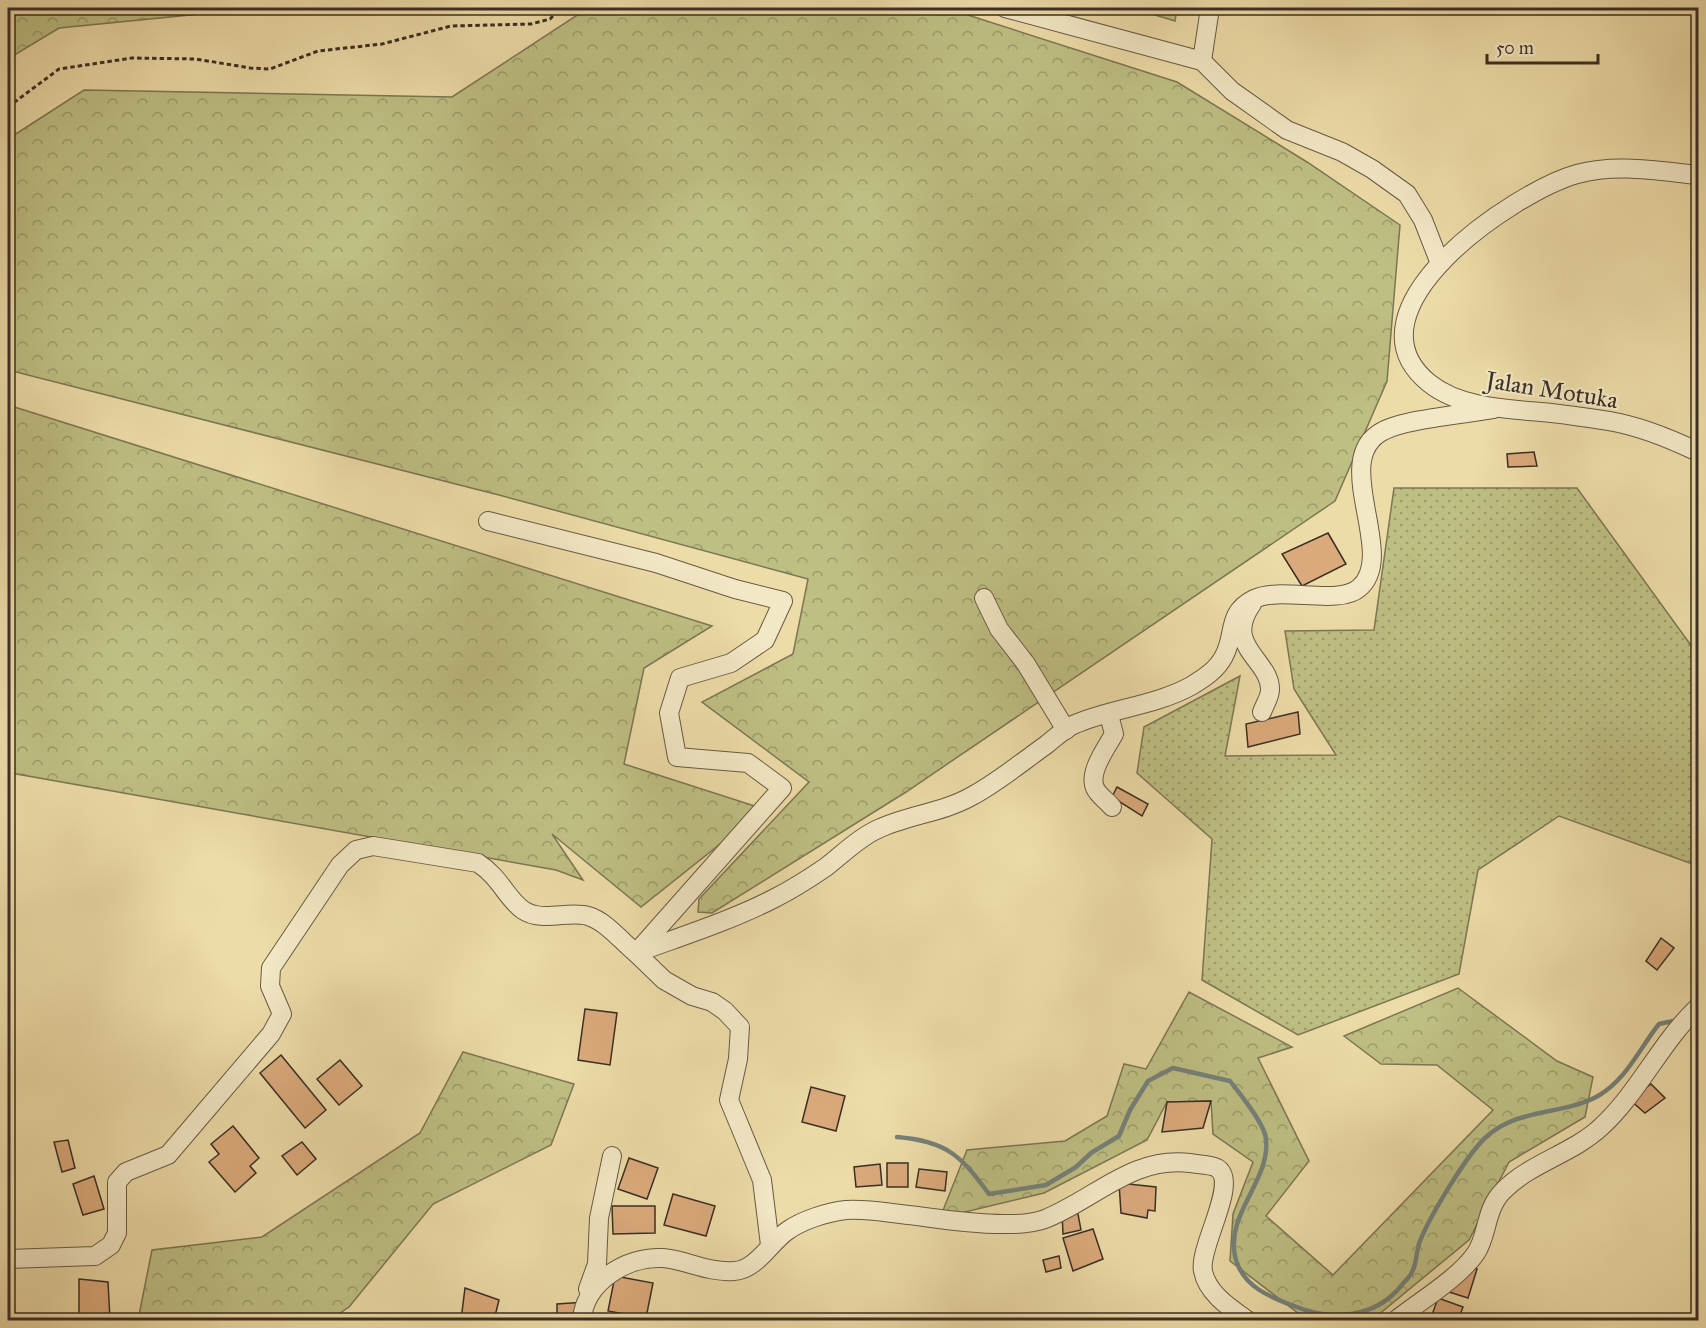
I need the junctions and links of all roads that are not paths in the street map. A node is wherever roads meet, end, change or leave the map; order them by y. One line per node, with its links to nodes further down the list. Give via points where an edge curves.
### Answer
1 (1005, 8): 3 (street)
2 (1210, 8): 3 (street)
3 (1202, 61): 5 (street, via 1232,91 1278,125 1342,152 1407,194 1423,220)
4 (1698, 175): 5 (street, Jalan Motuka, via 1615,167 1575,175 1533,193)
5 (1439, 261): 6 (street, Jalan Motuka, via 1414,299 1404,328 1404,348 1420,375 1432,385)
6 (1494, 409): 7 (street, Jalan Motuka, via 1612,421 1664,436); 9 (street, via 1404,425 1384,430 1374,438 1366,450 1361,486 1373,549 1366,581 1358,590 1335,596)
7 (1698, 452)
8 (488, 521): 15 (street, via 656,563 783,601 765,640 731,663 680,678 669,713 676,757 748,762 782,788)
9 (1256, 597): 11 (street, via 1247,610 1244,643 1270,690); 12 (street, via 1238,612 1226,654 1216,669 1157,701)
10 (984, 598): 13 (street, via 999,629 1026,664)
11 (1262, 712)
12 (1109, 715): 13 (street); 14 (street, via 1114,734 1094,778 1095,788)
13 (1066, 730): 15 (street, via 971,797 877,829 773,899)
14 (1112, 807)
15 (636, 953): 18 (street, via 664,980 712,1002 740,1028 729,1100 762,1180); 19 (street, via 592,917 537,915 523,910 492,872 478,863 373,846 356,850 340,865 271,968 270,987 282,1014 271,1034 168,1155 126,1172 117,1182 117,1233 111,1245 95,1256)
16 (1696, 1009): 22 (street, via 1619,1109 1579,1145 1518,1177 1501,1193 1486,1219 1477,1251)
17 (612, 1156): 20 (street, via 599,1218 597,1264)
18 (770, 1245): 20 (street, via 755,1262 735,1271 698,1268 664,1258 640,1260 603,1278); 21 (street, via 789,1229 847,1210 1009,1224 1043,1220 1129,1172 1160,1163 1208,1165 1219,1169 1225,1188 1203,1251 1202,1270 1208,1286)
19 (8, 1259)
20 (582, 1312)
21 (1246, 1320)
22 (1396, 1320)

